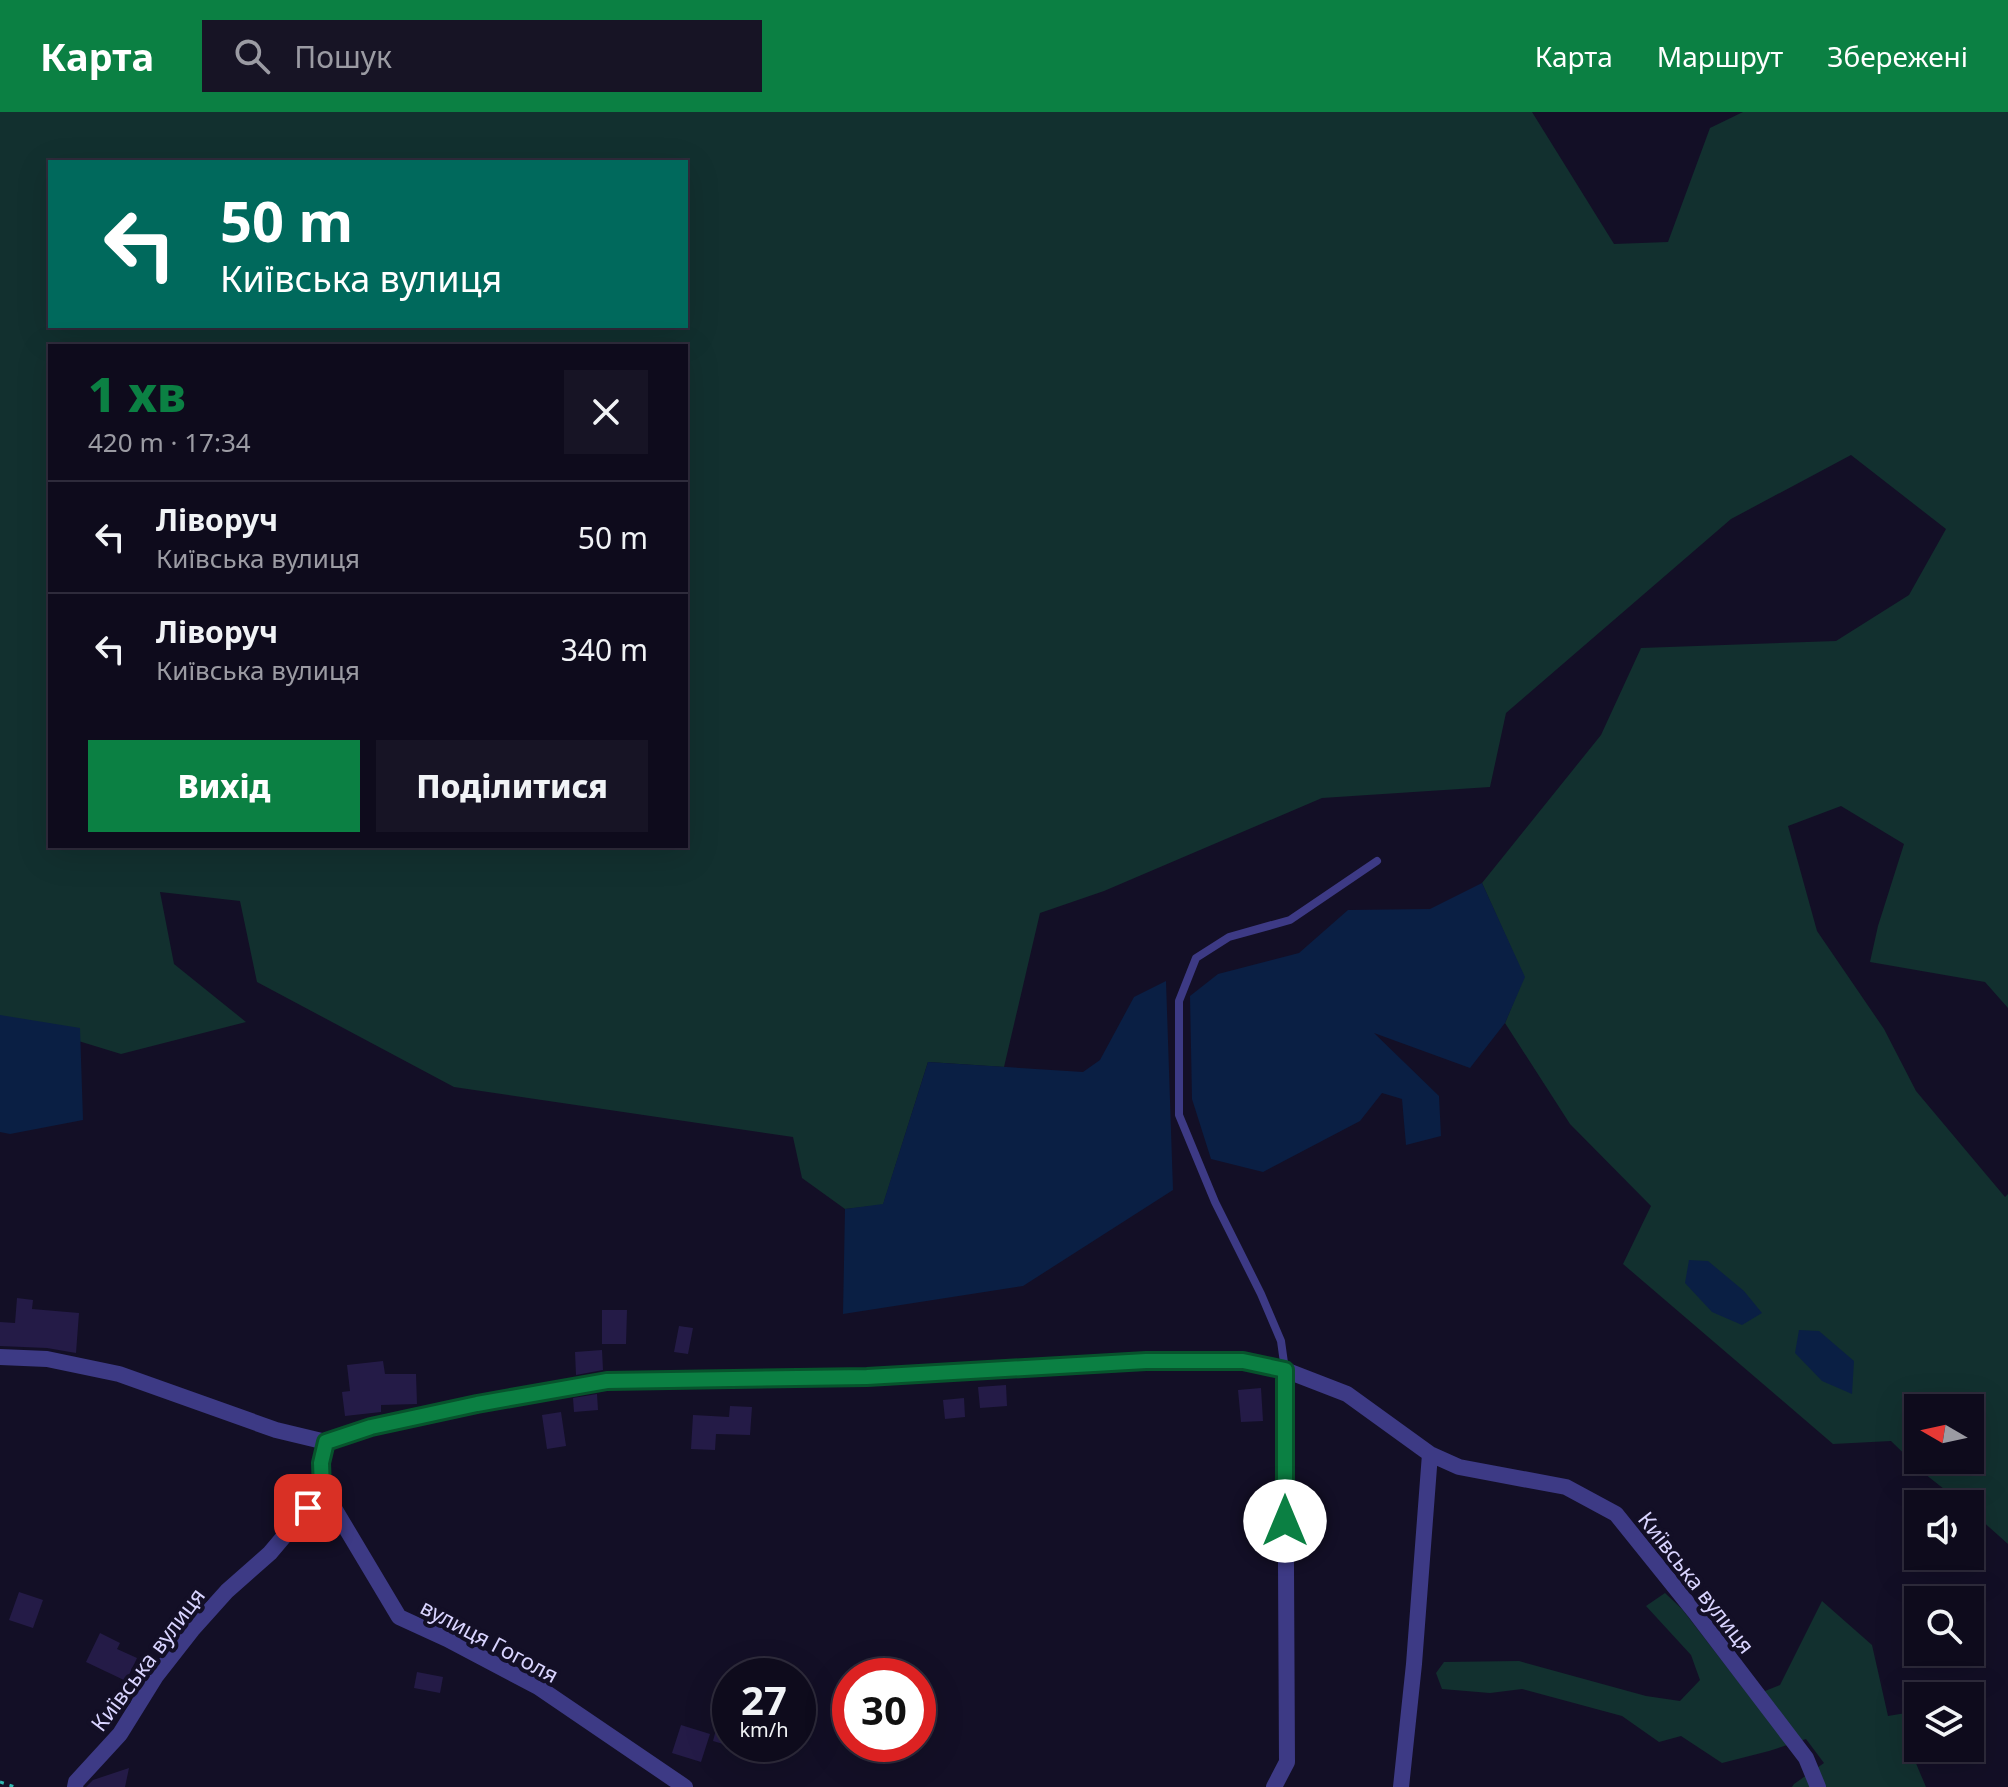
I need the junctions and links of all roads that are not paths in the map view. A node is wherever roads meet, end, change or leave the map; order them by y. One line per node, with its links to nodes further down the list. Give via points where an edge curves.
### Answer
1 (1377, 861): 3 (lane, via 1290,920 1229,937 1196,958 1179,1001 1179,1115 1281,1341)
2 (0, 1357): 4 (street, via 47,1359 119,1374 276,1430)
3 (1285, 1370): 4 (street, Київська вулиця, via 1243,1361 1146,1361 867,1377 607,1381 371,1427); 5 (street, Київська вулиця, via 1347,1394); 9 (street, via 1287,1762)
4 (326, 1442): 6 (street)
5 (1430, 1454): 10 (street); 11 (street, Київська вулиця, via 1459,1467 1566,1487 1616,1514 1806,1758)
6 (322, 1488): 7 (street, Київська вулиця, via 270,1553 192,1630 120,1734); 8 (street, вулиця Гоголя, via 399,1617 538,1687)
7 (75, 1787)
8 (685, 1787)
9 (1274, 1787)
10 (1401, 1787)
11 (1818, 1787)

